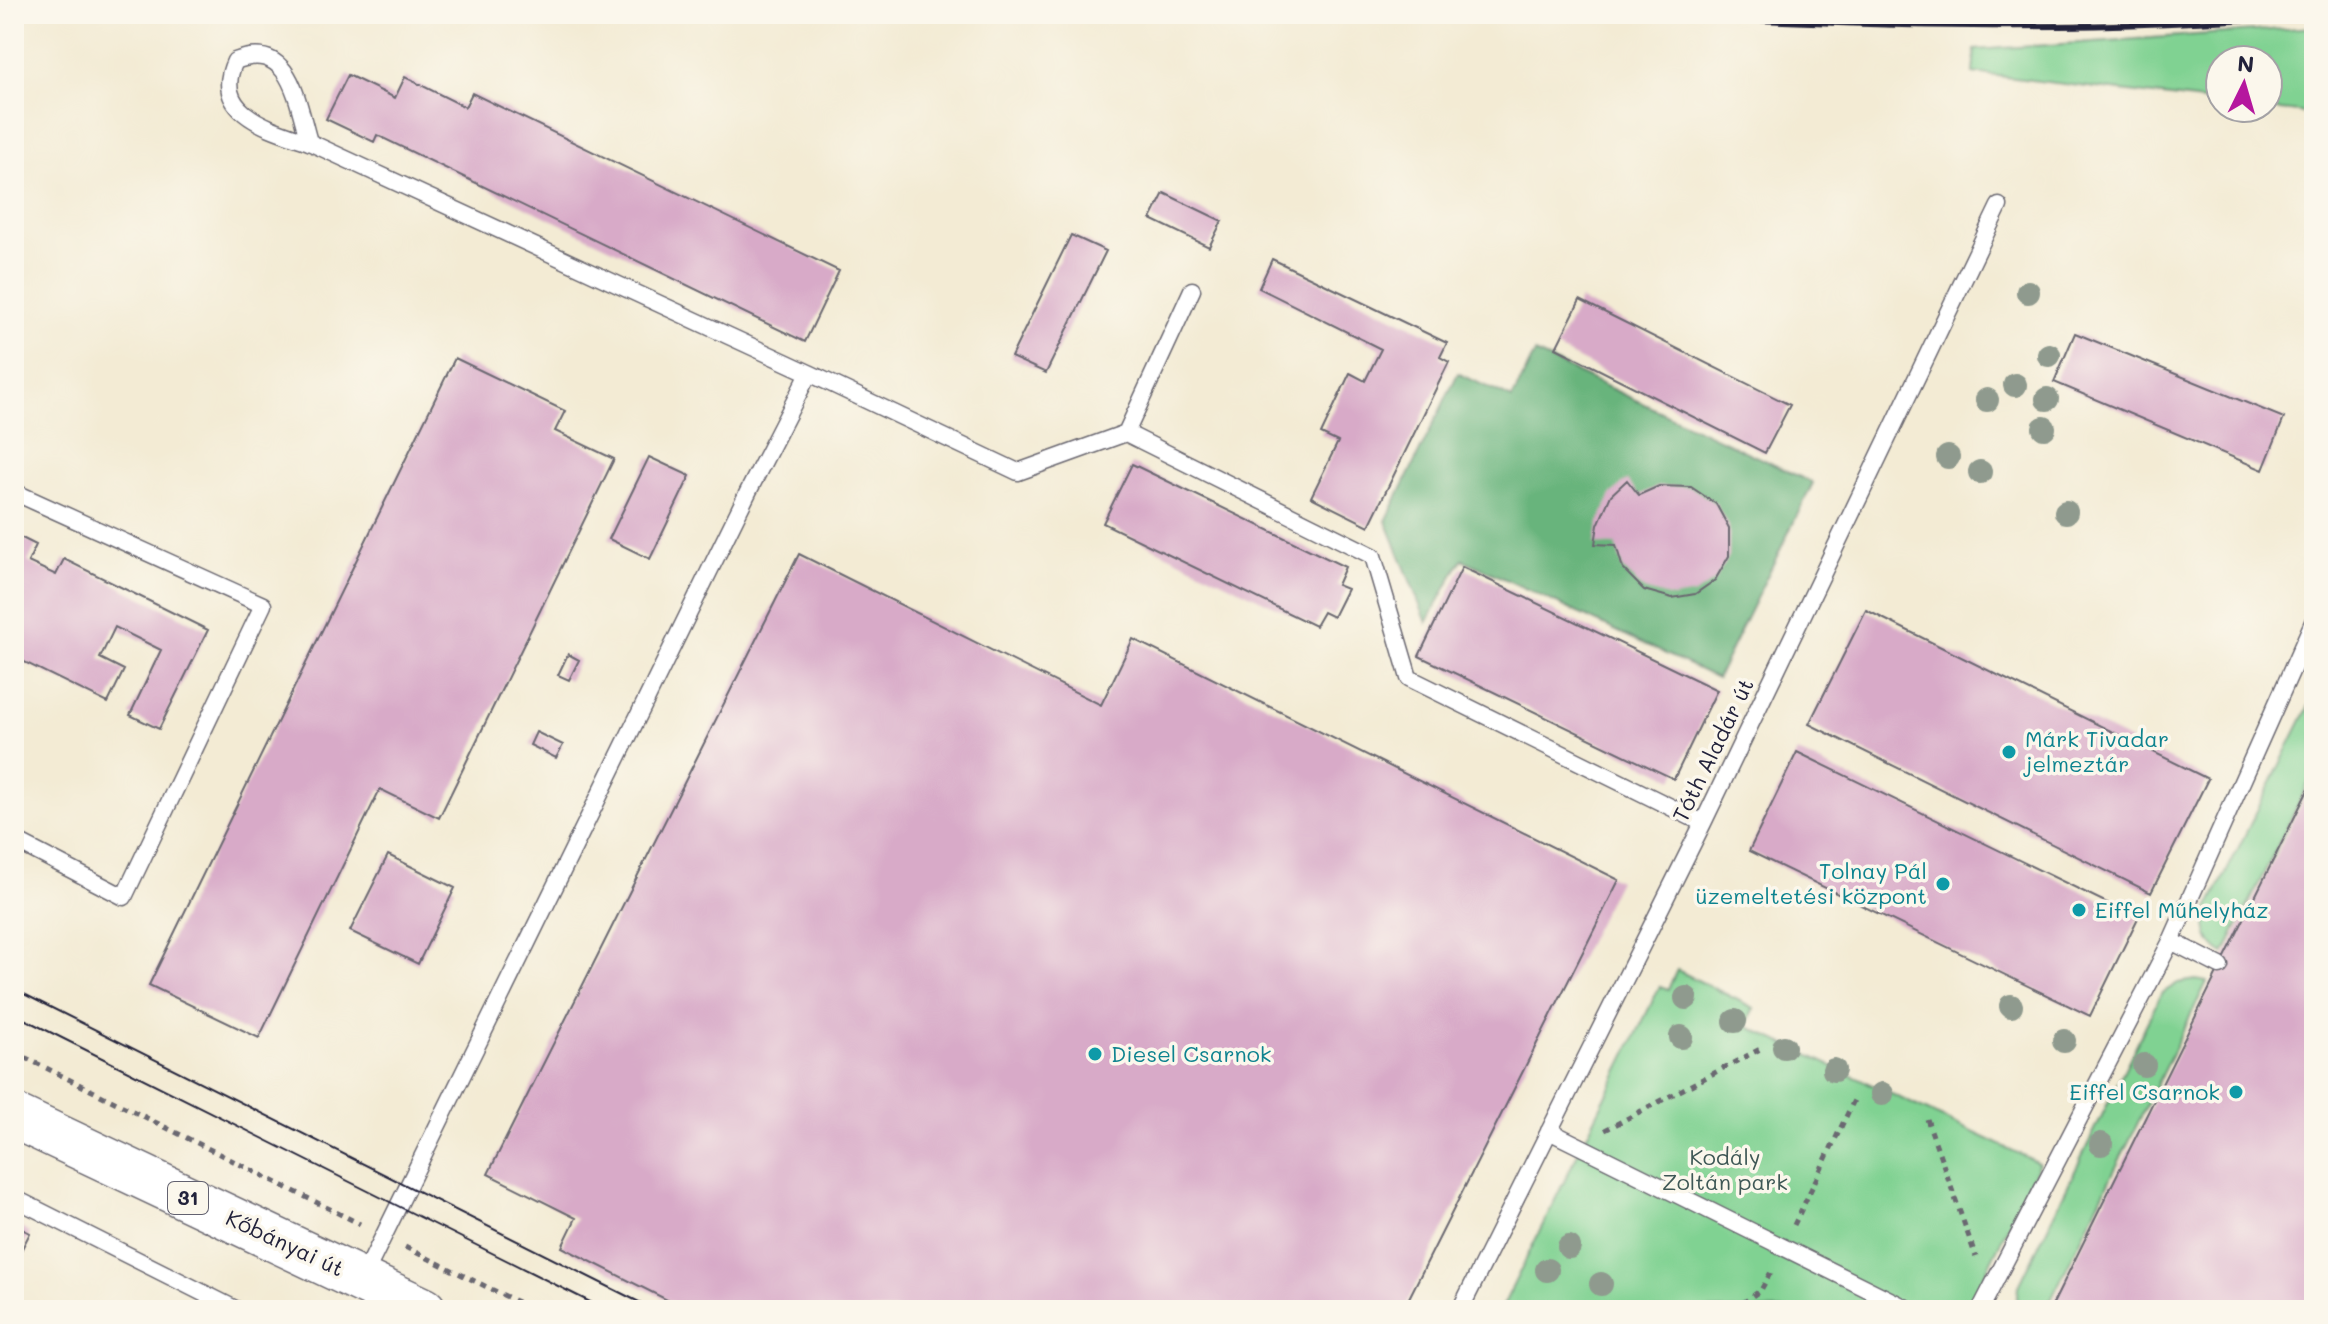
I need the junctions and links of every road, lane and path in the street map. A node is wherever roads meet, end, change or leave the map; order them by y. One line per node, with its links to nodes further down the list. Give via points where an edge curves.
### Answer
1 (309, 142): 1 (lane, via 290,78 281,67 264,55 235,61 228,86 235,104 269,128); 4 (lane)
2 (1999, 206): 8 (lane, Tóth Aladár út)
3 (1192, 290): 5 (lane)
4 (809, 373): 5 (lane, via 1018,472); 20 (lane)
5 (1126, 433): 8 (lane, via 1373,556 1409,678)
6 (14, 492): 9 (lane, via 263,605 124,897)
7 (2314, 620): 10 (lane)
8 (1703, 823): 17 (lane, Tóth Aladár út)
9 (14, 840)
10 (2171, 941): 11 (lane); 23 (lane)
11 (2220, 966)
12 (1760, 1049): 18 (path)
13 (14, 1052): 20 (path)
14 (1856, 1096): 21 (path)
15 (14, 1116): 22 (main road, Kőbányai út / 31)
16 (1927, 1119): 23 (path)
17 (1549, 1131): 18 (lane); 27 (lane, Tóth Aladár út)
18 (1577, 1145): 21 (lane)
19 (14, 1198): 24 (lane)
20 (385, 1237): 22 (lane); 26 (path)
21 (1784, 1247): 28 (path, via 1761,1290); 29 (lane)
22 (363, 1279): 25 (main road, Kőbányai út / 31)
23 (1989, 1292): 30 (lane)
24 (237, 1310)
25 (424, 1310)
26 (534, 1310)
27 (1460, 1310)
28 (1733, 1310)
29 (1910, 1310)
30 (1980, 1310)

